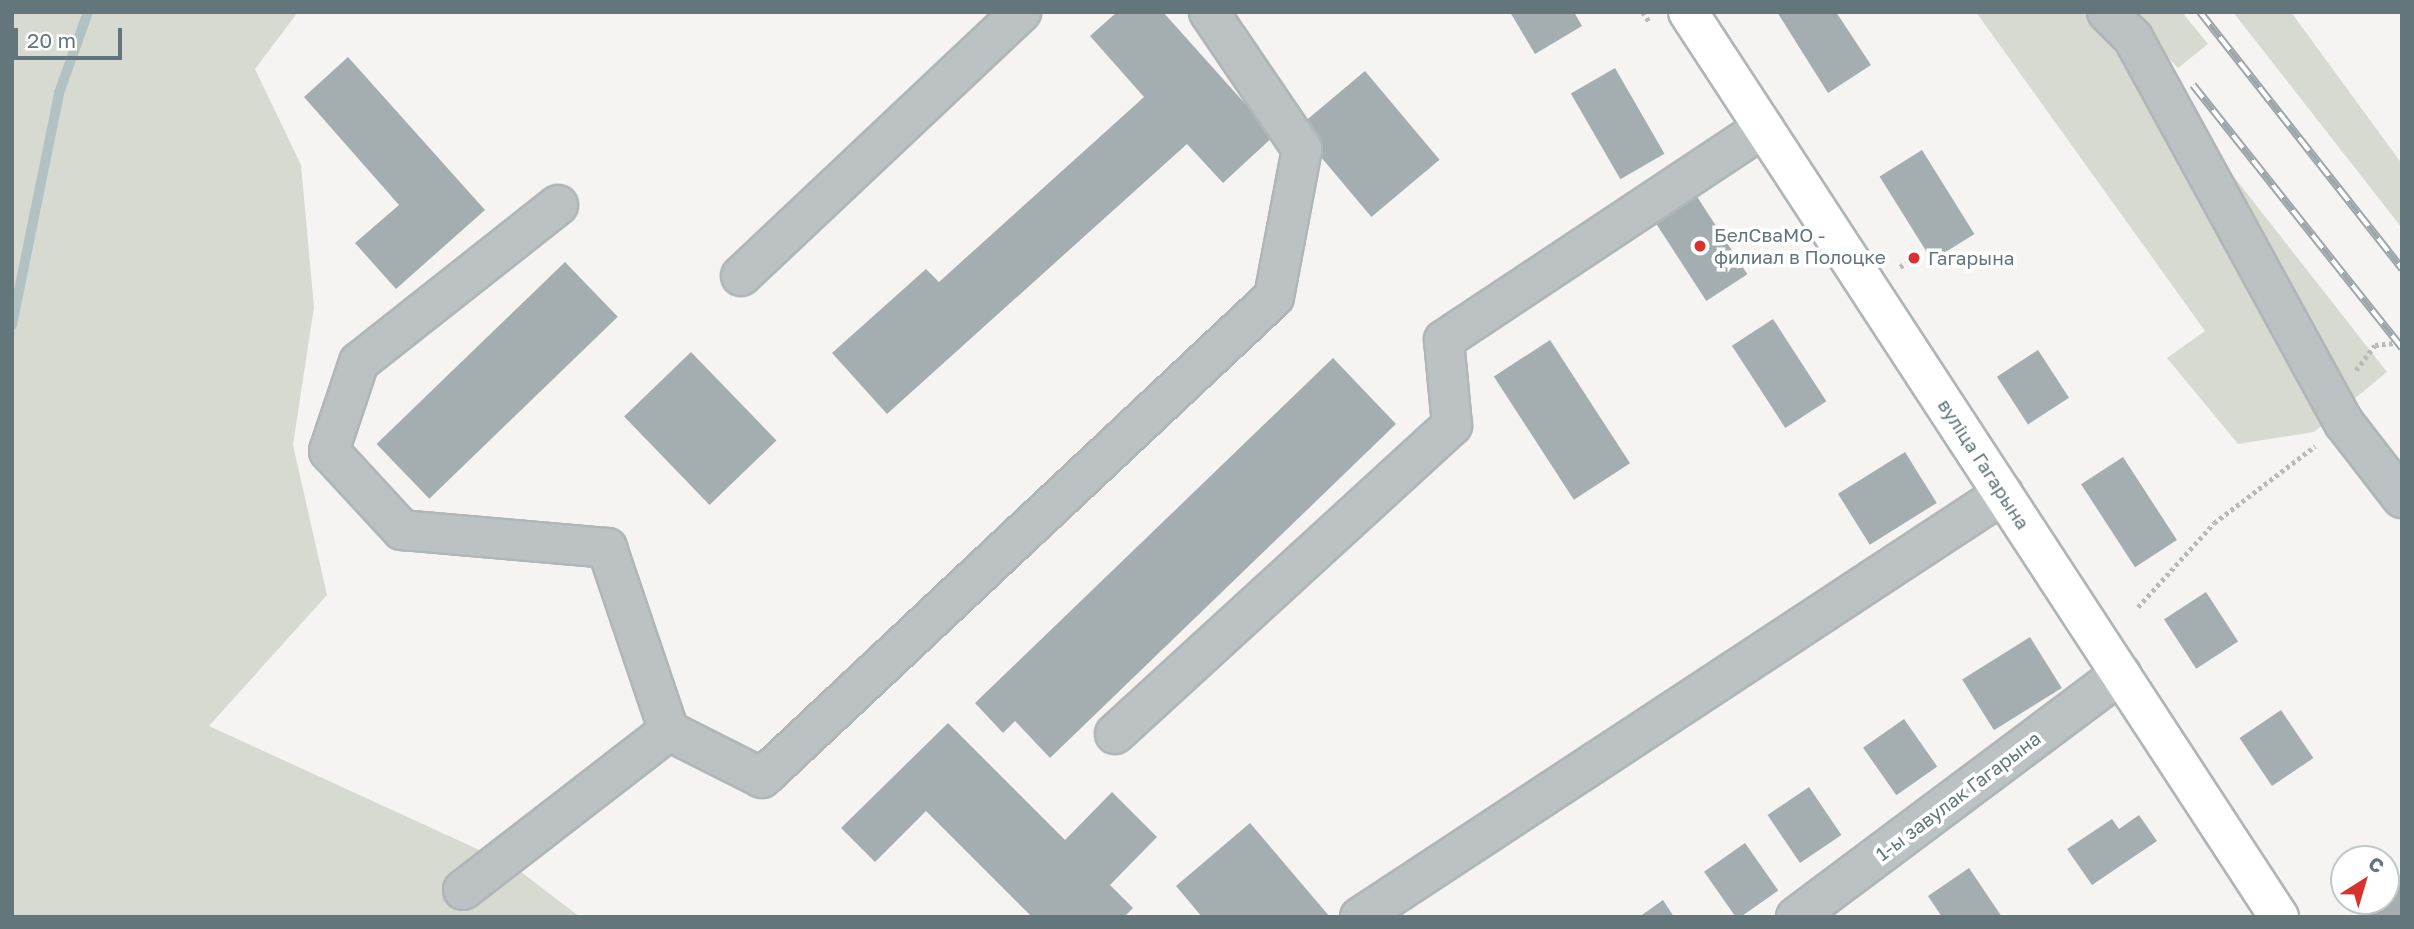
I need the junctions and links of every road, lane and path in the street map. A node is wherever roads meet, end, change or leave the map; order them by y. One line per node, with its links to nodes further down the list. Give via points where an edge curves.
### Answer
1 (1021, 12): 7 (street)
2 (1209, 12): 14 (street, via 1302,149 1274,297 762,778)
3 (1689, 12): 5 (main road, вуліца Гагарына)
4 (2107, 12): 9 (street, via 2133,38)
5 (1764, 127): 10 (main road, вуліца Гагарына); 15 (street, via 1444,340 1452,425)
6 (558, 205): 14 (street, via 359,362 329,450 402,530 607,548)
7 (741, 276)
8 (2402, 342): 9 (path, via 2375,345)
9 (2338, 413): 11 (street); 12 (path, via 2214,523)
10 (2003, 494): 13 (main road, вуліца Гагарына); 17 (street)
11 (2402, 498)
12 (2138, 607)
13 (2121, 674): 18 (street, 1-ы завулак Гагарына); 19 (main road, вуліца Гагарына)
14 (669, 731): 16 (street)
15 (1115, 734)
16 (463, 890)
17 (1360, 917)
18 (1796, 917)
19 (2279, 917)

